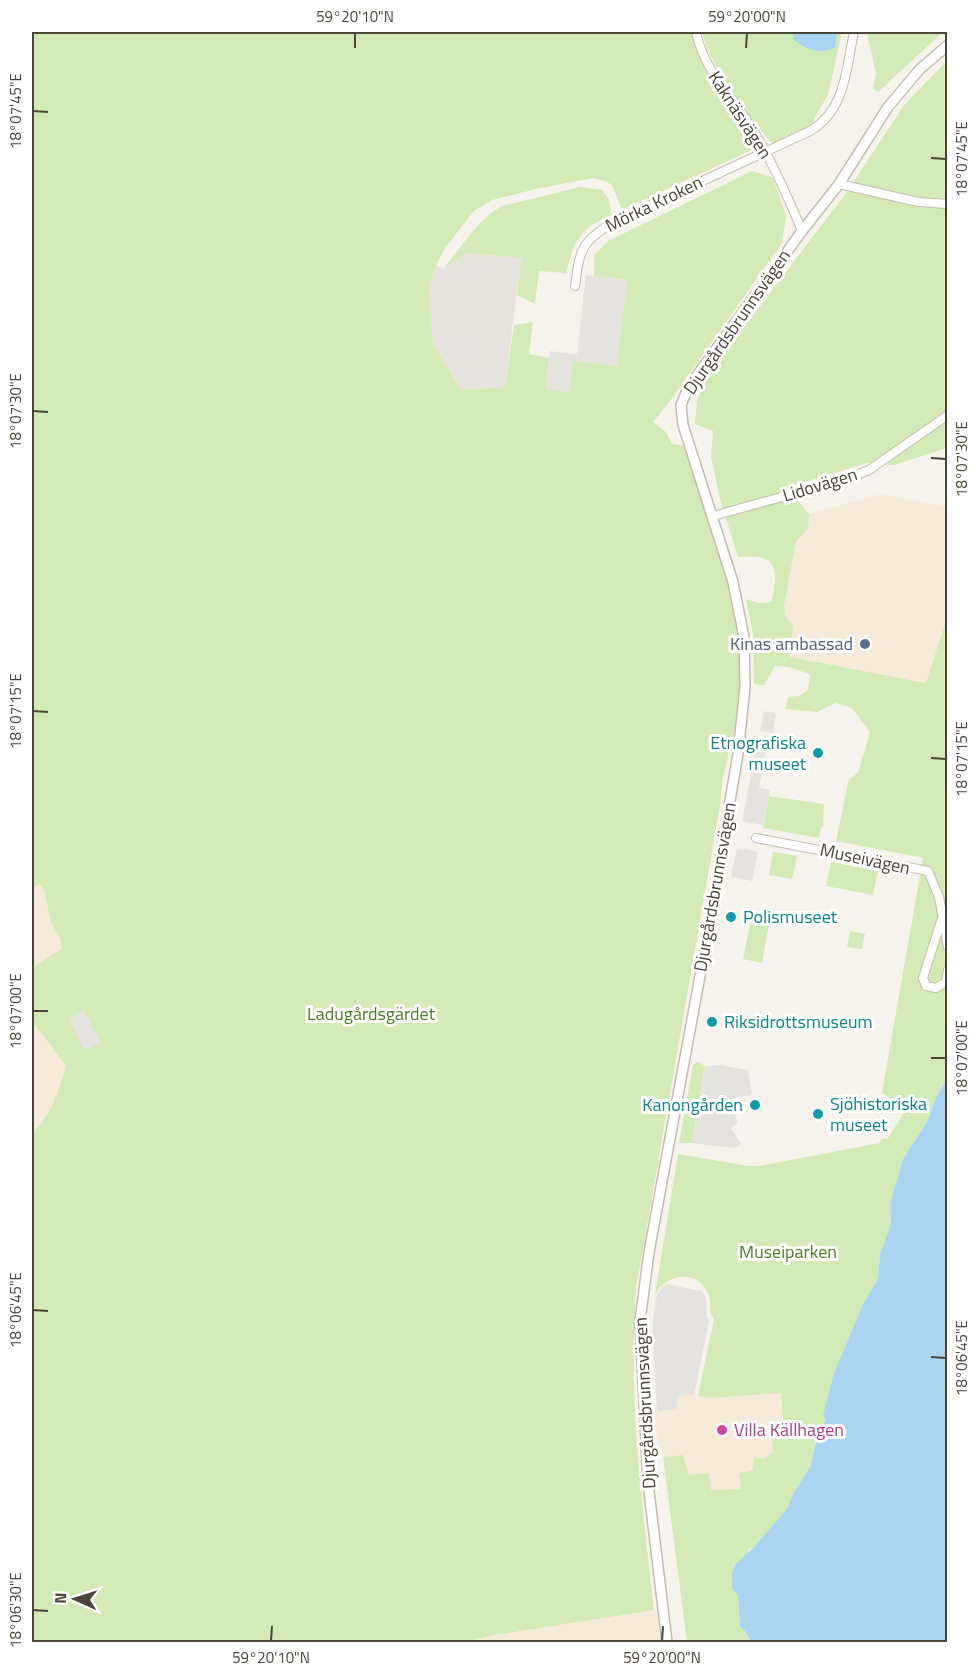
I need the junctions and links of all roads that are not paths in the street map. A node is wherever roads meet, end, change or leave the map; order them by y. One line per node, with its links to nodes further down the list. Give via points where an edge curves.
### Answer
1 (696, 32): 4 (street, Kaknäsvägen, via 716,78)
2 (854, 32): 4 (street, Mörka Kroken, via 833,112 810,131)
3 (948, 45): 5 (street, Djurgårdsbrunnsvägen, via 920,69 888,107)
4 (765, 150): 7 (street, Kaknäsvägen); 8 (street, Mörka Kroken, via 593,235 580,253)
5 (839, 184): 6 (street, via 918,202); 7 (street, Djurgårdsbrunnsvägen)
6 (948, 204)
7 (802, 231): 10 (street, Djurgårdsbrunnsvägen, via 684,396 683,425)
8 (575, 286)
9 (948, 415): 10 (street, Lidovägen, via 869,470)
10 (713, 516): 15 (street, Djurgårdsbrunnsvägen, via 744,637 743,717 640,1321 648,1483)
11 (756, 838): 12 (street, Museivägen, via 927,871 939,897)
12 (942, 917): 13 (street, Museivägen); 14 (street, via 923,978 926,986 936,988 946,982)
13 (948, 947)
14 (948, 970)
15 (667, 1642)

